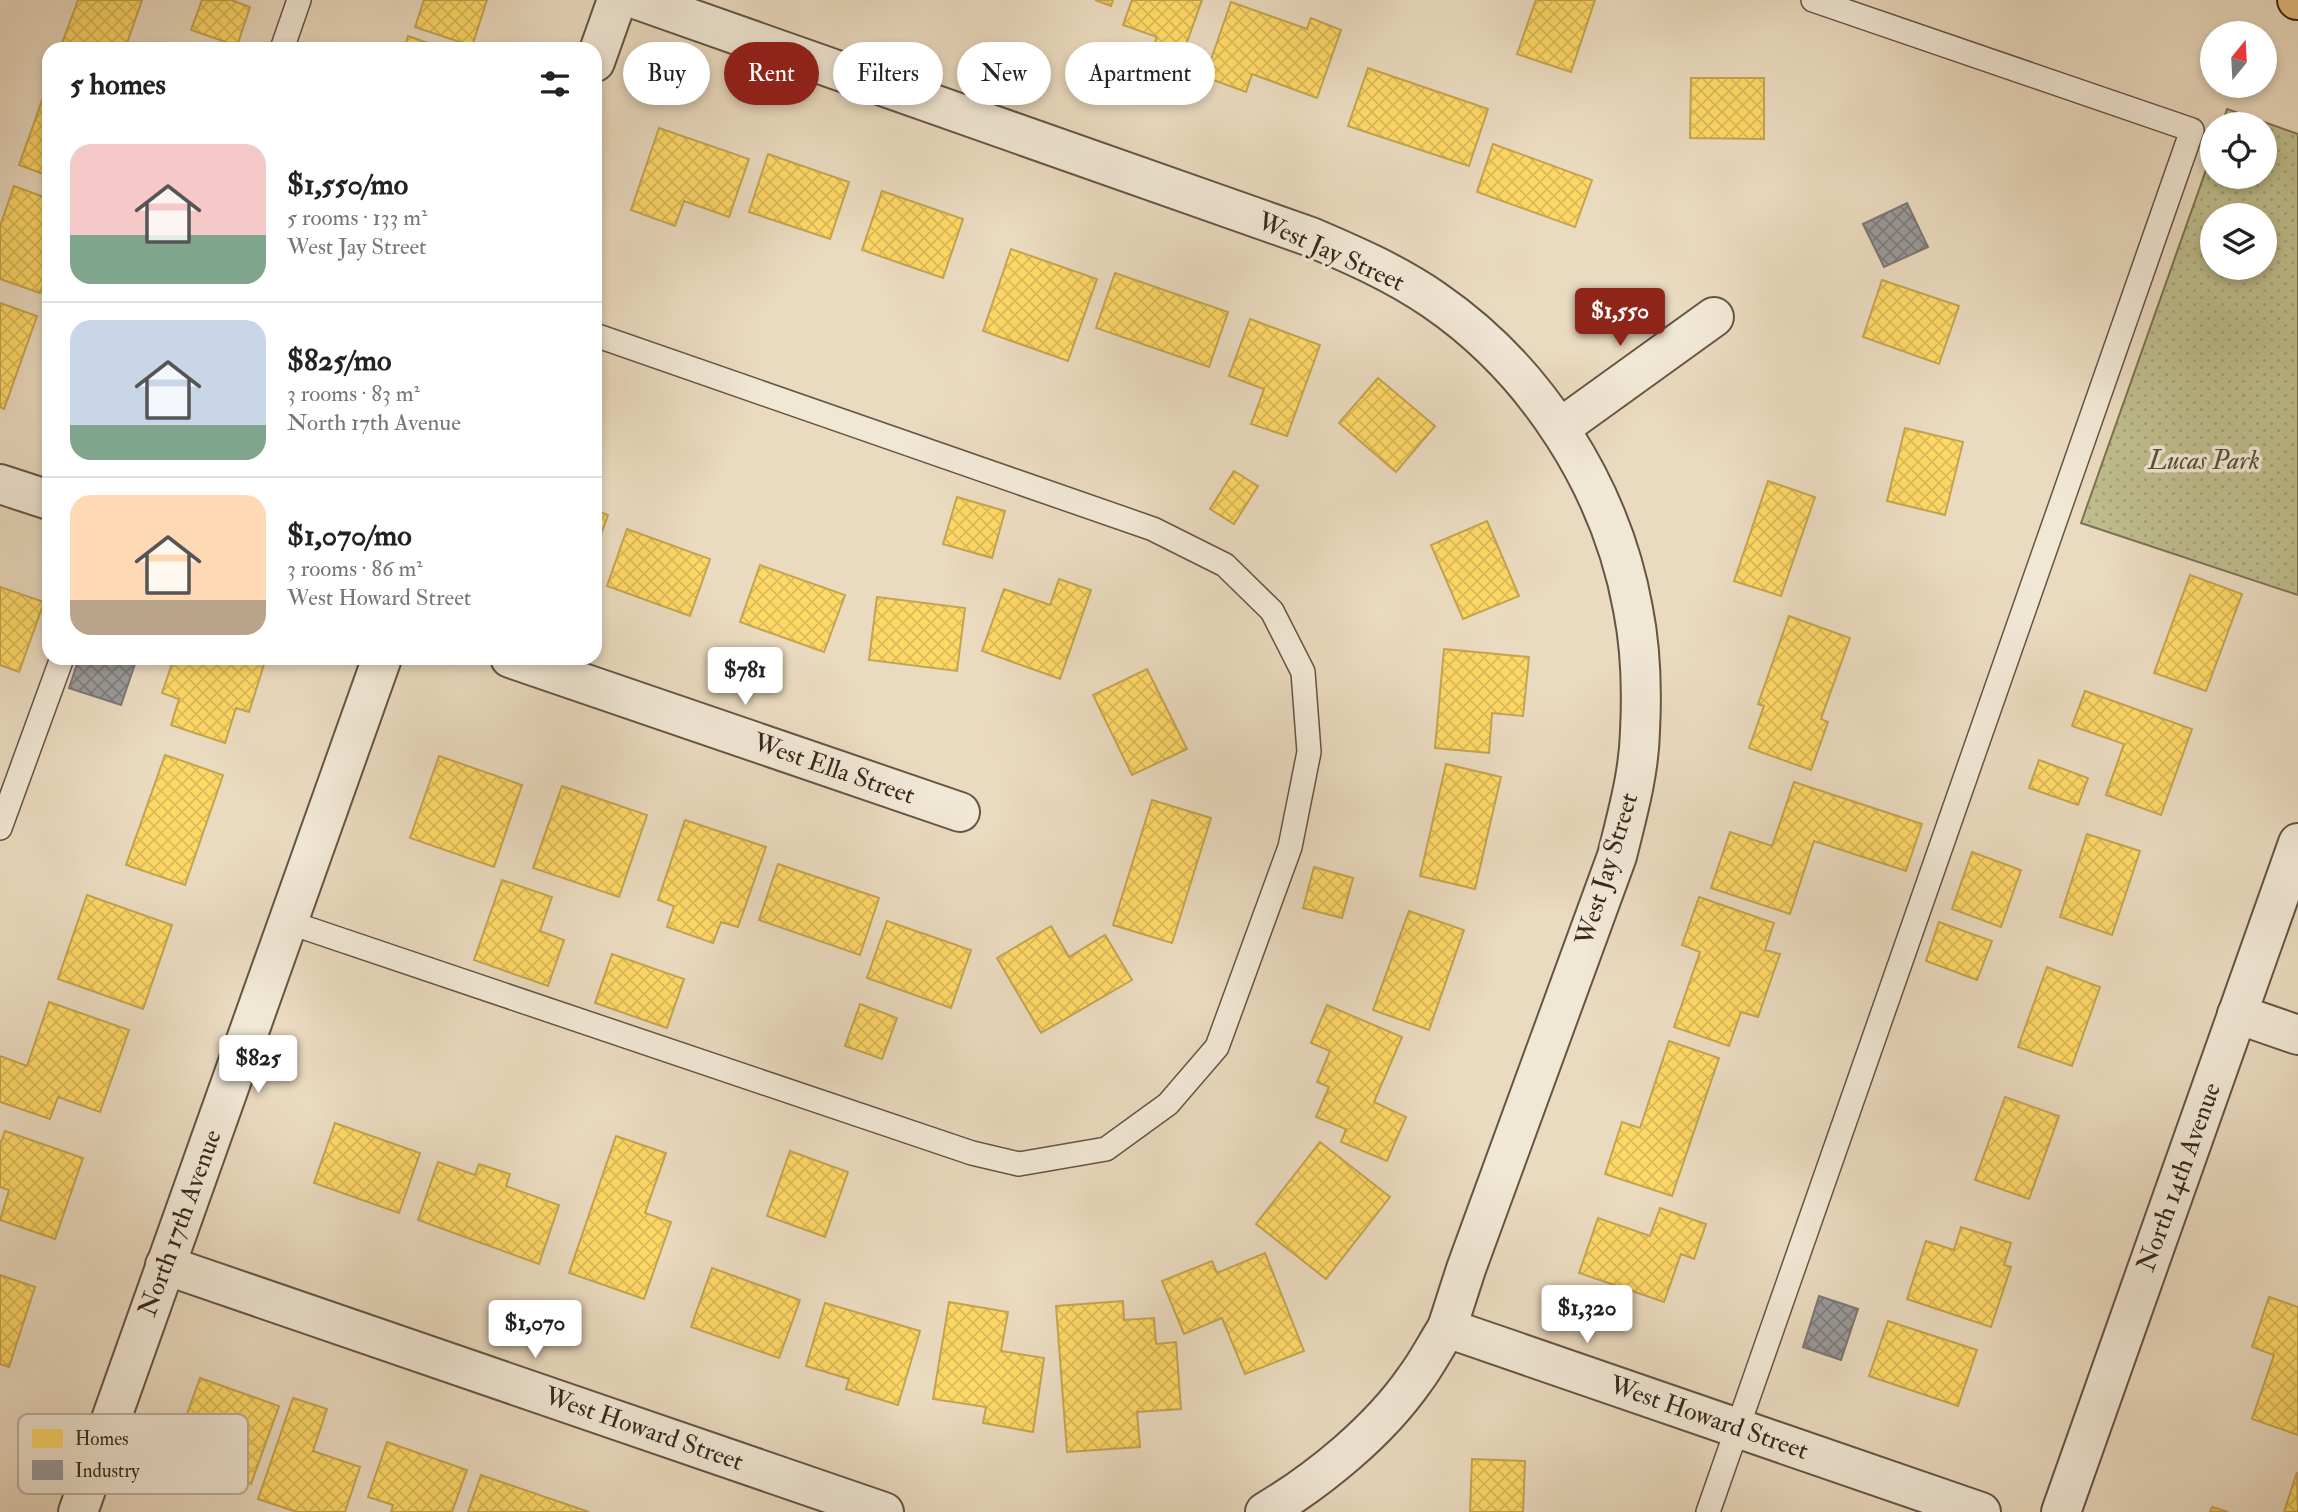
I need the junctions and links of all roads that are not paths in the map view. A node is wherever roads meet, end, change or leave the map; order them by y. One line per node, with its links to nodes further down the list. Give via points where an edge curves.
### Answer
1 (299, 0): 5 (lane)
2 (617, 0): 6 (street)
3 (638, 0): 9 (street, West Jay Street, via 1311,237 1381,267 1434,300 1483,340)
4 (1813, 0): 24 (lane, via 2192,130)
5 (284, 42)
6 (602, 42)
7 (1714, 317): 9 (street)
8 (602, 337): 18 (lane, via 1153,528 1225,565 1272,611 1303,672 1310,752 1290,847 1217,1047 1168,1104 1105,1149 1018,1164 971,1153)
9 (1560, 428): 22 (street, West Jay Street, via 1594,490 1617,548 1633,608 1641,671 1633,795 1617,856)
10 (0, 484): 11 (street)
11 (42, 498)
12 (59, 665): 16 (lane)
13 (380, 665): 18 (street, North 17th Avenue)
14 (530, 665): 15 (street, West Ella Street)
15 (960, 812)
16 (0, 828)
17 (2298, 843): 19 (street, North 14th Avenue)
18 (288, 922): 21 (street, North 17th Avenue)
19 (2237, 1014): 20 (street); 31 (street, North 14th Avenue)
20 (2298, 1035)
21 (166, 1265): 23 (street, North 17th Avenue); 27 (street, West Howard Street)
22 (1447, 1328): 24 (street, West Howard Street); 28 (street, via 1414,1380 1377,1424 1292,1497)
23 (113, 1414)
24 (1737, 1428): 29 (lane); 30 (street, West Howard Street)
25 (84, 1494): 26 (street, North 17th Avenue)
26 (78, 1512)
27 (884, 1512)
28 (1265, 1512)
29 (1708, 1512)
30 (1981, 1512)
31 (2061, 1512)

